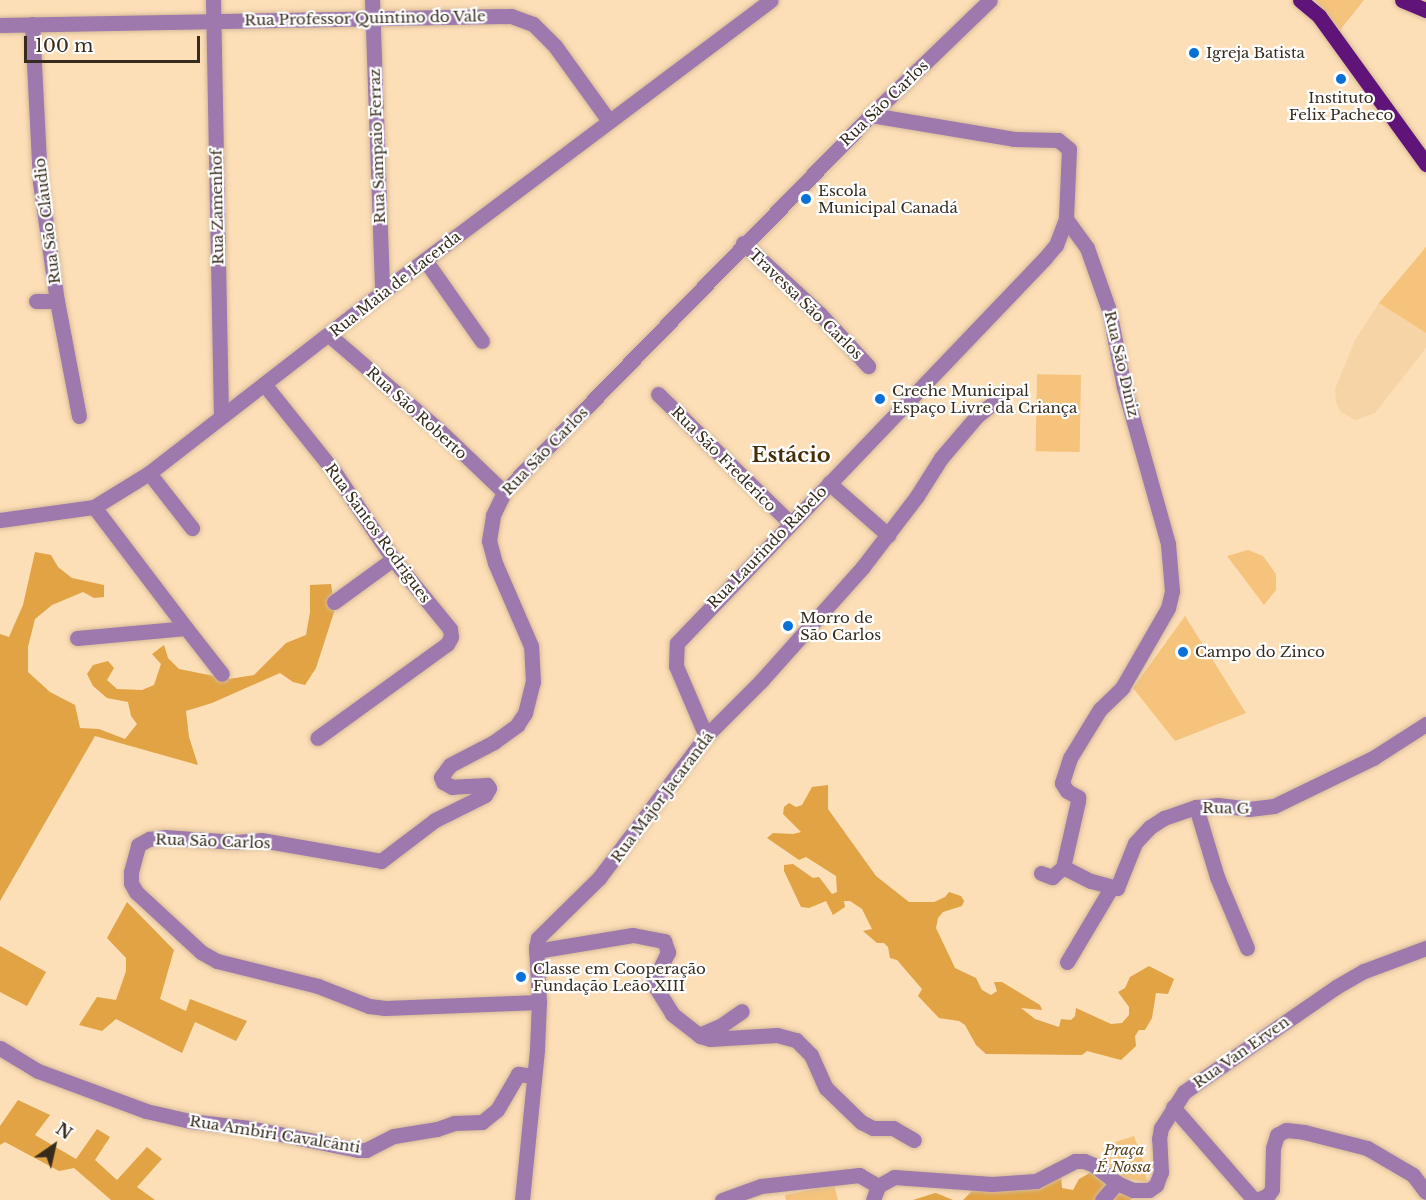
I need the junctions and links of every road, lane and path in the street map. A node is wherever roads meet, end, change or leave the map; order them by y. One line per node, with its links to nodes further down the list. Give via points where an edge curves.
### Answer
1 (213, 0): 11 (street, Rua Zamenhof)
2 (372, 0): 10 (street, Rua Sampaio Ferraz)
3 (771, 0): 15 (street, Rua Maia de Lacerda)
4 (990, 0): 14 (street, Rua São Carlos)
5 (1300, 0): 9 (main road)
6 (1307, 0): 9 (main road)
7 (1402, 0): 8 (main road)
8 (1426, 10)
9 (1319, 16): 16 (main road)
10 (372, 18): 11 (street, Rua Professor Quintino do Vale); 15 (street, Rua Professor Quintino do Vale, via 510,16 532,24 555,46); 20 (street, Rua Sampaio Ferraz)
11 (213, 21): 12 (street, Rua Professor Quintino do Vale); 29 (street, Rua Zamenhof)
12 (32, 24): 13 (street, Rua Professor Quintino do Vale); 22 (street, Rua São Cláudio, via 40,182)
13 (0, 25)
14 (871, 115): 17 (street, via 1014,139 1058,140 1071,156); 18 (street, Rua São Carlos)
15 (609, 121): 19 (street, Rua Maia de Lacerda)
16 (1426, 164)
17 (1066, 219): 32 (street, Rua Laurindo Rabelo, via 1056,246); 48 (street, Rua São Diniz, via 1087,248 1106,300 1124,387 1168,544 1172,582 1168,608 1159,626 1122,688 1100,709 1070,759 1062,783 1078,801)
18 (744, 243): 25 (street, Travessa São Carlos, via 820,314); 33 (street, Rua São Carlos)
19 (425, 260): 20 (street, Rua Maia de Lacerda); 24 (street)
20 (382, 292): 23 (street, Rua Maia de Lacerda)
21 (36, 301): 22 (street)
22 (57, 301): 30 (street, Rua São Cláudio)
23 (329, 335): 26 (street, Rua Maia de Lacerda); 33 (street, Rua São Roberto)
24 (482, 341)
25 (868, 366)
26 (264, 384): 29 (street, Rua Maia de Lacerda); 39 (street, Rua Santos Rodrigues, via 333,470)
27 (658, 394): 36 (street, Rua São Frederico)
28 (998, 399): 38 (street, Rua Major Jacarandá, via 977,416 941,458)
29 (222, 415): 31 (street, Rua Maia de Lacerda)
30 (79, 416)
31 (149, 473): 34 (street, Rua Maia de Lacerda); 37 (street)
32 (830, 483): 36 (street, Rua Laurindo Rabelo); 38 (street)
33 (504, 492): 55 (street, Rua São Carlos, via 493,515 489,541 531,646 533,682 518,725 450,765 441,777 452,788 487,785 485,795 435,819 381,861 261,840 156,837 138,845 131,883 201,952 217,961 310,983 385,1008)
34 (94, 507): 35 (street, Rua Maia de Lacerda); 41 (street)
35 (0, 520)
36 (790, 523): 45 (street, Rua Laurindo Rabelo, via 677,642 676,666)
37 (192, 528)
38 (888, 535): 45 (street, Rua Major Jacarandá, via 761,681)
39 (393, 559): 40 (street); 46 (street, Rua Santos Rodrigues, via 450,629 451,637 447,644)
40 (334, 602)
41 (186, 628): 42 (street); 43 (street)
42 (77, 638)
43 (222, 674)
44 (1426, 724): 47 (street, Rua G, via 1373,758 1274,806)
45 (706, 736): 53 (street, Rua Major Jacarandá, via 600,879 538,938)
46 (317, 738)
47 (1196, 807): 50 (street, Rua G, via 1150,827 1135,843 1117,888); 51 (street, via 1217,877)
48 (1063, 867): 49 (street, via 1052,878); 50 (street)
49 (1041, 873)
50 (1111, 888): 54 (street)
51 (1247, 948)
52 (1426, 948): 60 (street, Rua Van Erven, via 1364,971 1336,987 1184,1092)
53 (536, 951): 55 (street); 57 (street, via 633,935 664,941 668,952 653,983 672,1014)
54 (1067, 962)
55 (539, 1002): 59 (street)
56 (742, 1011): 57 (street)
57 (699, 1035): 61 (street, via 710,1040 777,1035 792,1038 811,1055 826,1088 861,1122 871,1128 893,1128)
58 (0, 1048): 59 (street, Rua Ambíri Cavalcânti, via 46,1075 146,1111 358,1150 394,1136 482,1122 497,1110 518,1074)
59 (534, 1076): 65 (street)
60 (1173, 1107): 62 (street, Rua Van Erven, via 1158,1139 1161,1172 1156,1185 1140,1191); 68 (street)
61 (914, 1140)
62 (1117, 1183): 64 (street, via 1094,1164 1075,1161 1036,1182 992,1184 894,1177); 67 (street)
63 (1426, 1192): 68 (street, via 1413,1175 1367,1148 1286,1130 1274,1141 1272,1189)
64 (876, 1193): 66 (street, via 860,1174 761,1186)
65 (522, 1200)
66 (723, 1200)
67 (1102, 1200)
68 (1256, 1200)

